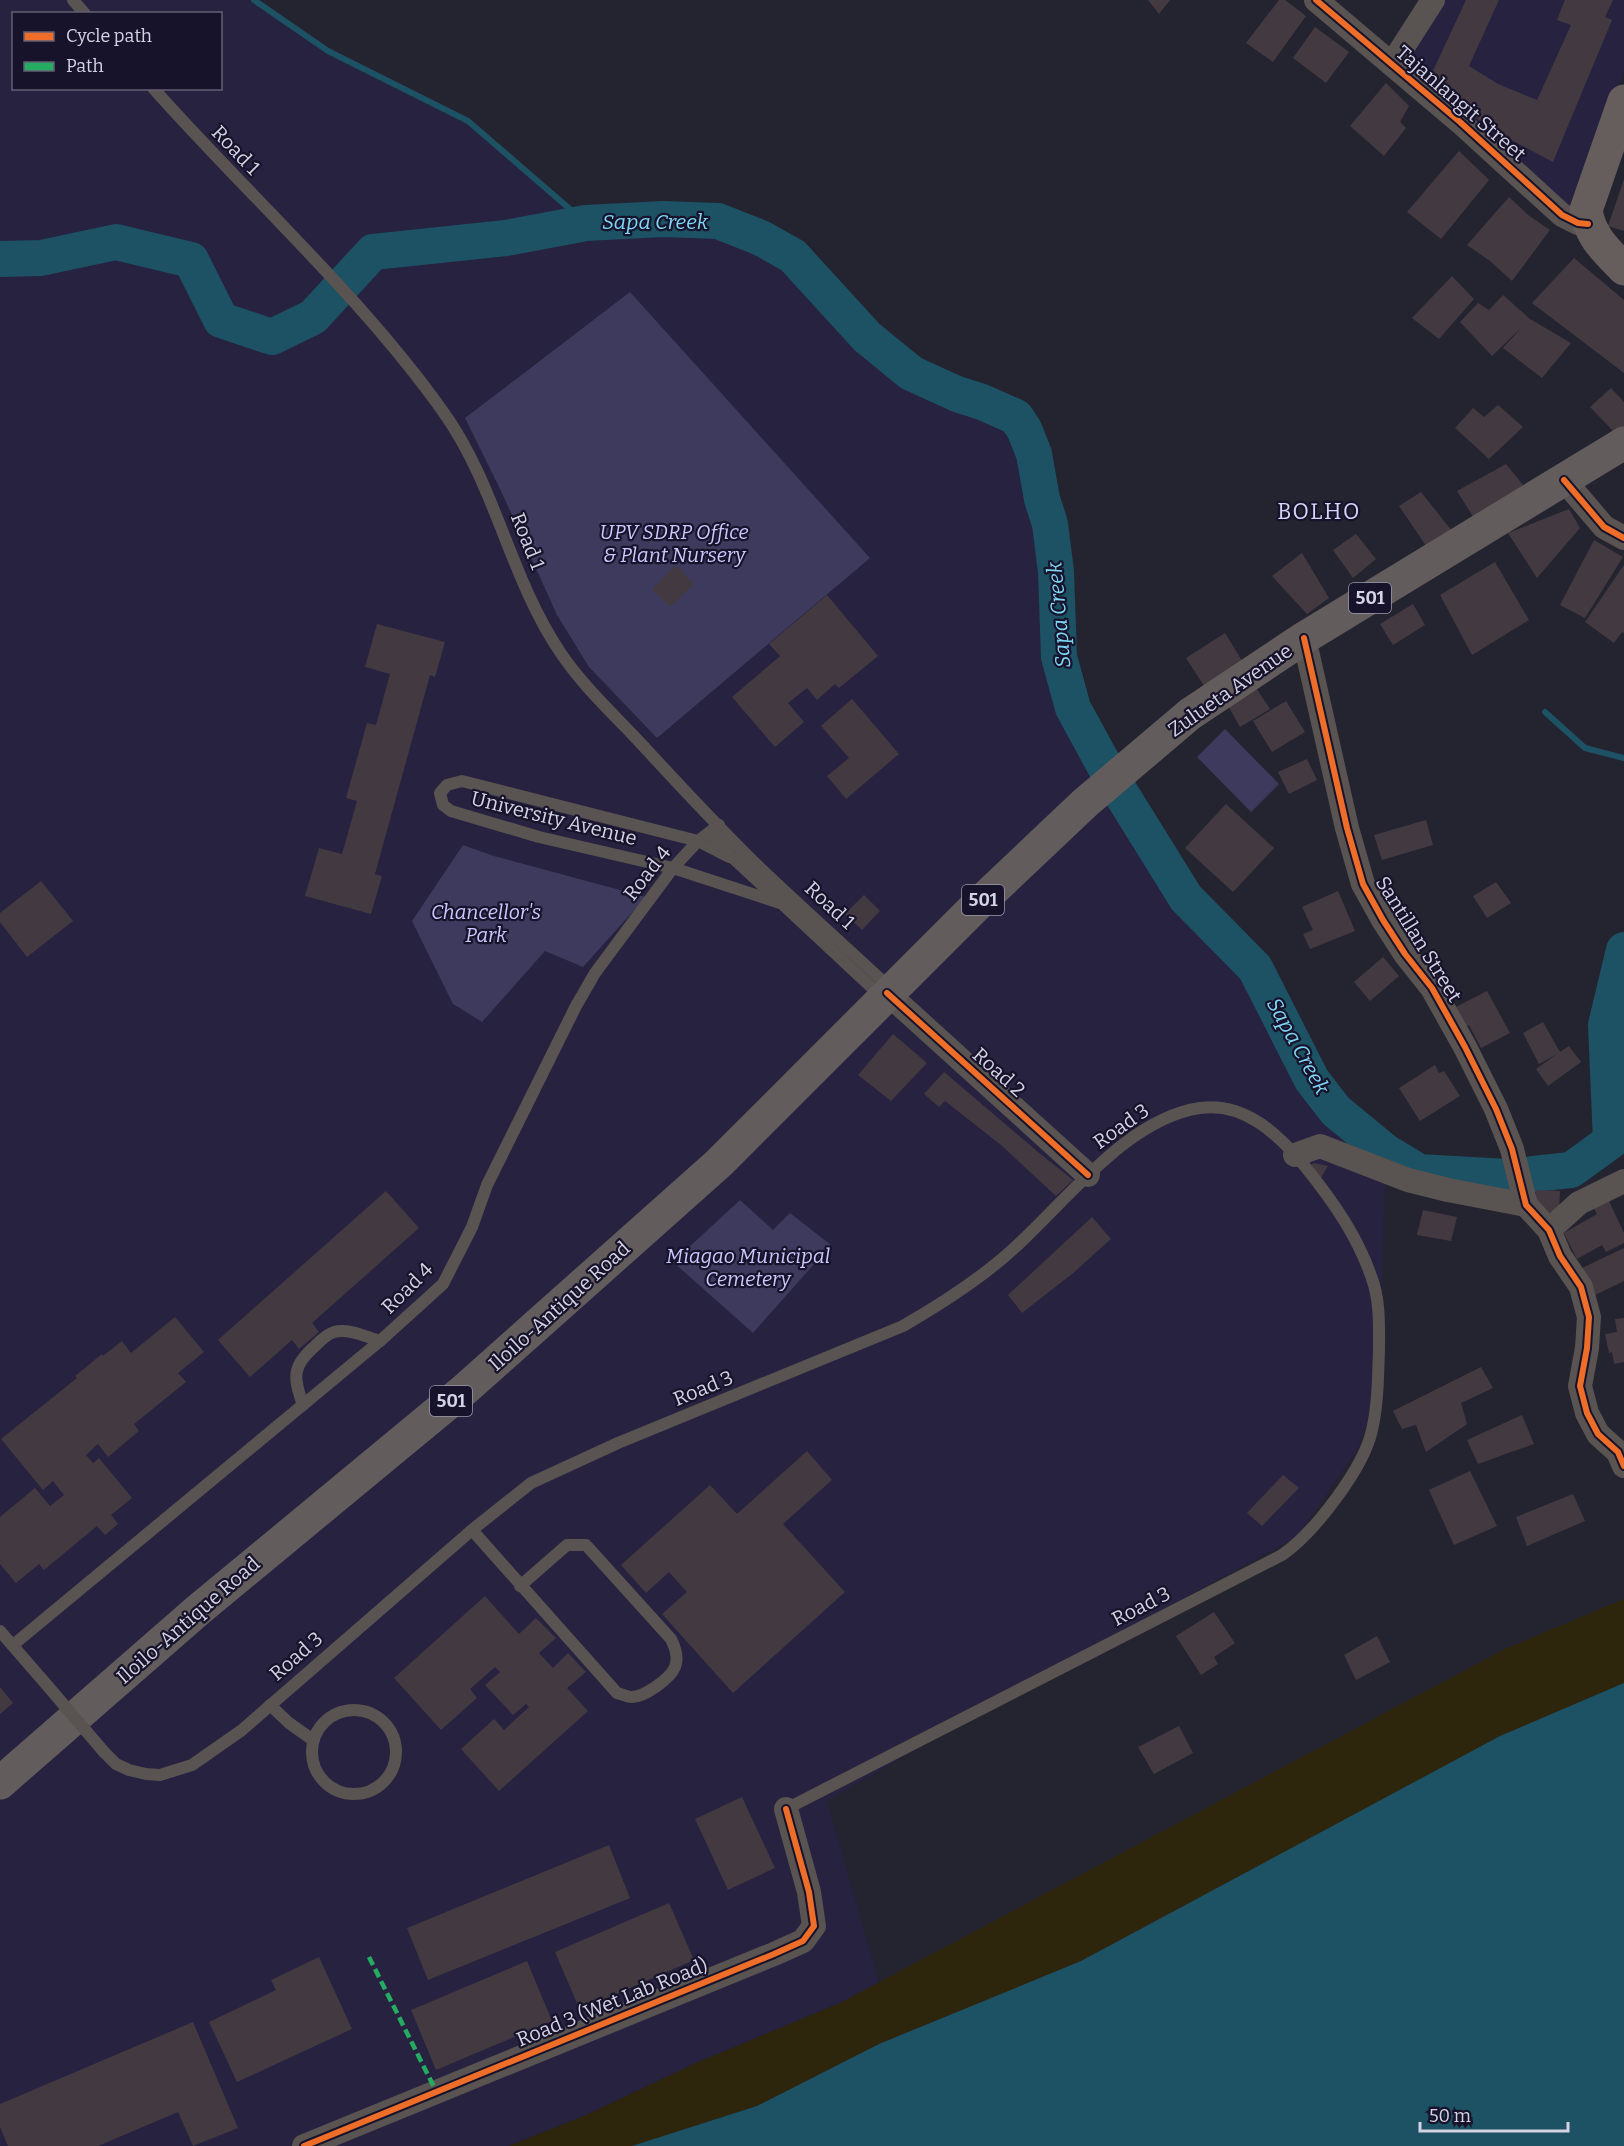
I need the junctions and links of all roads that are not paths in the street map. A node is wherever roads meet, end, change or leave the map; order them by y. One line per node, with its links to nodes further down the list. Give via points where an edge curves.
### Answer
1 (73, 0): 4 (lane)
2 (1316, 0): 5 (street, Tajanlangit Street)
3 (1433, 0): 5 (street)
4 (83, 12)
5 (1392, 64): 8 (street, Tajanlangit Street, via 1562,216 1578,223)
6 (155, 90): 14 (lane, Road 1, via 350,298 445,414 472,458 540,618 560,652)
7 (1624, 101): 8 (street)
8 (1587, 217): 9 (street, via 1601,245)
9 (1624, 269)
10 (1624, 443): 11 (main road, Zulueta Avenue / 501)
11 (1564, 480): 12 (street, via 1604,527); 13 (main road, Zulueta Avenue / 501)
12 (1624, 538)
13 (1304, 638): 20 (main road, Zulueta Avenue / 501, via 1190,714 1085,803); 24 (street, Santillan Street, via 1363,884 1399,945 1432,988 1465,1047 1512,1149)
14 (714, 828): 15 (lane, Road 4); 16 (lane, Road 1); 17 (lane, Road 1)
15 (698, 842): 16 (lane, University Avenue); 18 (lane, Road 4); 18 (lane, University Avenue, via 462,781 447,785 440,793 443,806 451,811 539,837)
16 (732, 857): 17 (lane, University Avenue); 19 (lane, Road 1)
17 (756, 864): 20 (lane, Road 1)
18 (673, 868): 19 (lane, University Avenue); 26 (lane, Road 4, via 576,1006 487,1185 472,1227 443,1284)
19 (780, 903): 20 (lane, Road 1)
20 (887, 994): 22 (street, Road 2); 35 (main road, Iloilo-Antique Road / 501, via 719,1163 481,1376 197,1611)
21 (1294, 1155): 22 (lane, Road 3, via 1260,1123 1240,1112 1200,1108 1143,1131); 24 (street, via 1320,1146 1408,1180); 36 (lane, Road 3, via 1318,1180 1350,1230 1366,1262 1377,1299 1378,1366 1372,1431 1359,1461 1330,1507 1282,1555)
22 (1088, 1175): 29 (lane, Road 3, via 1012,1250 903,1326 531,1483)
23 (1624, 1181): 25 (street, via 1579,1203)
24 (1526, 1205): 25 (street, Santillan Street)
25 (1549, 1230): 28 (street, Santillan Street, via 1560,1256 1581,1287 1588,1317 1580,1386 1587,1413 1598,1434 1618,1452)
26 (380, 1341): 27 (lane, Road 4); 27 (lane, via 348,1331 333,1332 324,1338 297,1367)
27 (303, 1405): 32 (lane, Road 4)
28 (1624, 1466)
29 (471, 1530): 30 (lane); 33 (lane, Road 3)
30 (520, 1586): 30 (lane, via 617,1693 644,1695 675,1668 677,1650 671,1639 586,1545 567,1545)
31 (0, 1631): 32 (lane, Road 3)
32 (13, 1645): 33 (lane, Road 3, bridge, via 104,1752 129,1770 160,1775 192,1765)
33 (270, 1705): 34 (lane)
34 (314, 1740): 34 (lane, via 312,1755 322,1780 345,1793 372,1790 387,1778 395,1760 392,1733 371,1714 357,1710 330,1717)
35 (0, 1783)
36 (786, 1809): 37 (street, Road 3 (Wet Lab Road), via 809,1892 814,1926 803,1941)
37 (304, 2146)

